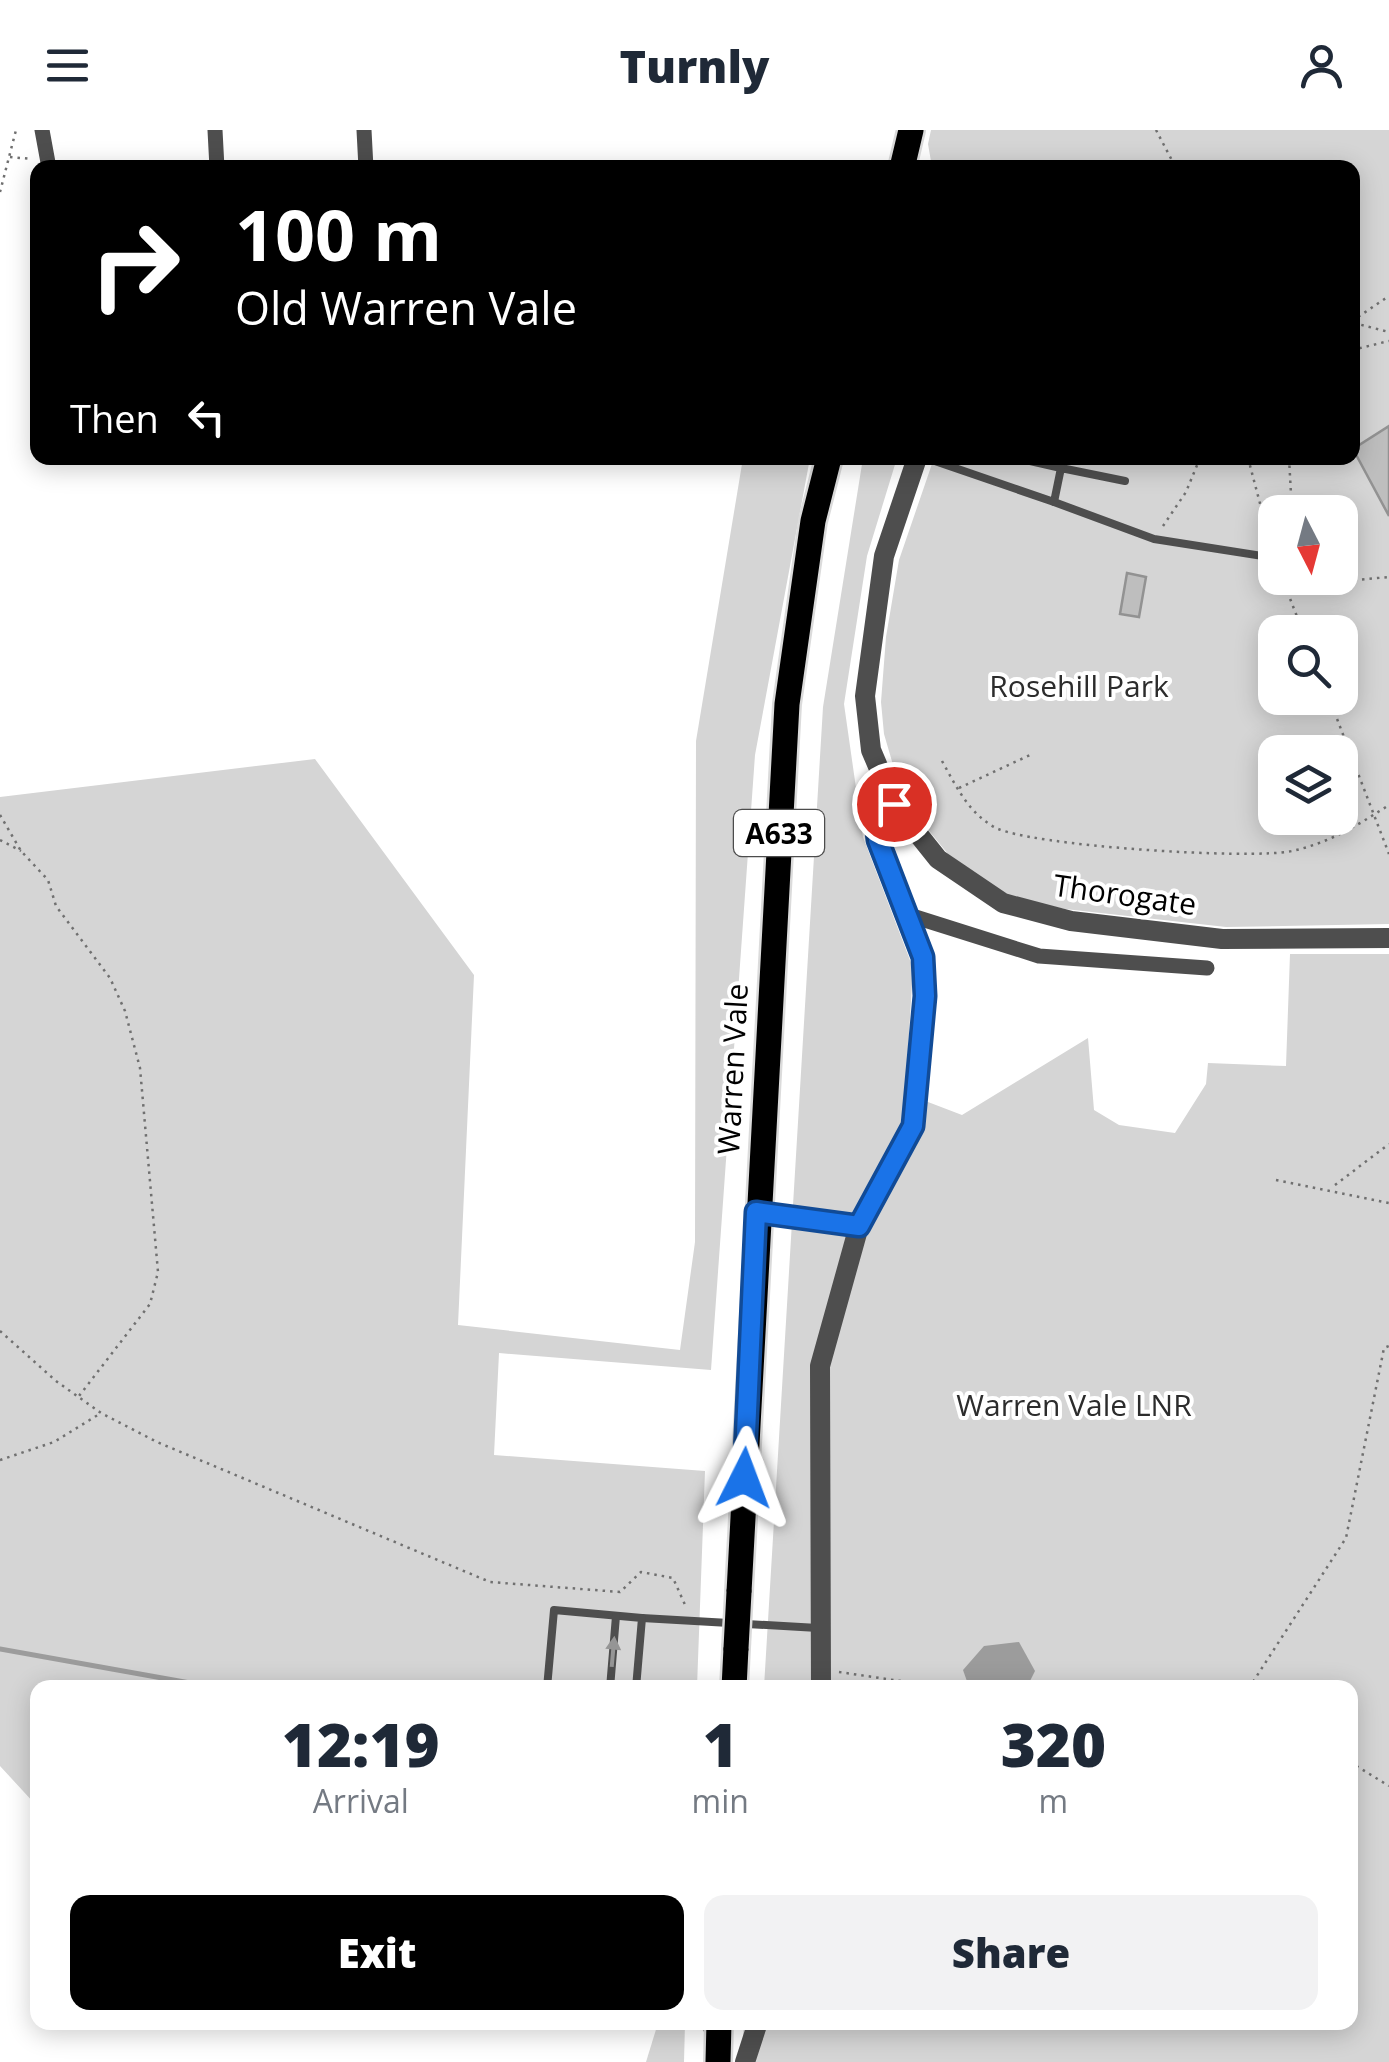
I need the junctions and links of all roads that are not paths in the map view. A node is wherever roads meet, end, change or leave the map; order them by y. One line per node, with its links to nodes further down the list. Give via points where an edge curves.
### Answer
1 (42, 130): 4 (street)
2 (215, 130): 5 (street)
3 (364, 130): 6 (street)
4 (47, 160)
5 (217, 160)
6 (366, 160)
7 (827, 465): 19 (main road, Warren Vale / A633, via 786,704)
8 (915, 465): 15 (street, Thorogate, via 884,556 865,696 871,750)
9 (946, 465): 13 (lane)
10 (1048, 465): 11 (lane)
11 (1062, 468): 12 (lane); 13 (lane)
12 (1125, 480)
13 (1054, 502): 14 (lane, via 1154,539)
14 (1258, 555)
15 (894, 804): 16 (street, via 876,821 878,840); 17 (street, Thorogate, via 938,859 1003,903 1071,921 1222,938)
16 (909, 914): 18 (street, via 1040,956); 20 (street, via 923,957 925,996 913,1126)
17 (1389, 938)
18 (1207, 968)
19 (756, 1212): 20 (street); 28 (main road, Warren Vale / A633, bridge)
20 (859, 1226): 23 (street, via 820,1366)
21 (616, 1616): 22 (lane); 25 (lane, via 554,1610); 26 (lane, one-way to 21)
22 (642, 1618): 23 (lane); 27 (lane)
23 (822, 1628): 24 (street)
24 (822, 1679)
25 (548, 1680)
26 (611, 1680)
27 (637, 1680)
28 (734, 1680)
29 (720, 2030): 31 (main road)
30 (755, 2030): 32 (street)
31 (718, 2062)
32 (745, 2062)

